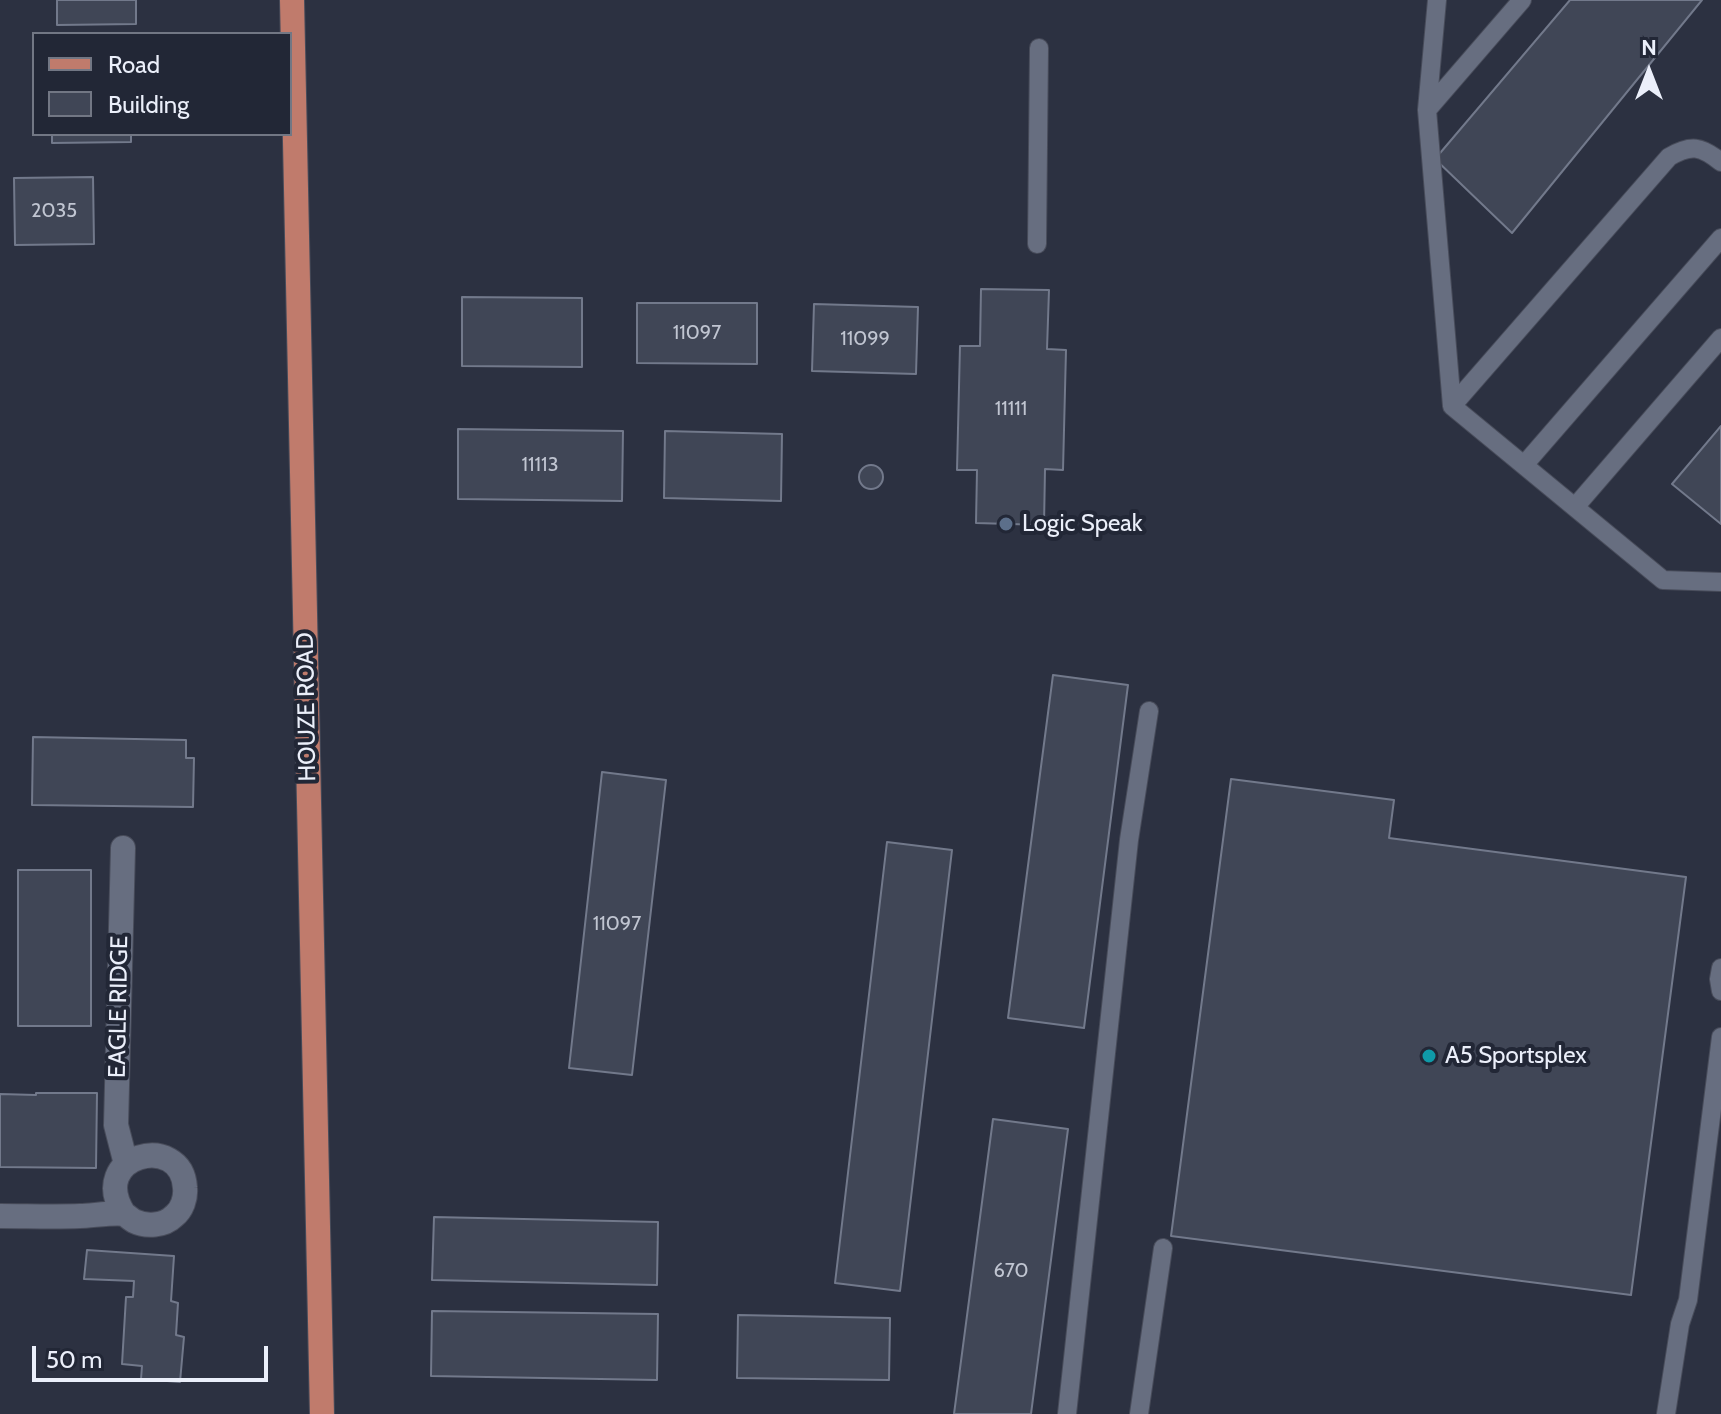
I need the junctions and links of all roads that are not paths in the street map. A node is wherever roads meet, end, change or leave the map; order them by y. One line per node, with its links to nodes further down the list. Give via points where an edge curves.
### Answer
1 (292, 0): 23 (main road, HOUZE ROAD)
2 (1437, 0): 5 (lane)
3 (1522, 0): 5 (lane)
4 (1039, 48): 8 (lane)
5 (1427, 110): 10 (lane)
6 (1721, 162): 10 (lane, via 1706,150 1685,148 1669,157)
7 (1721, 238): 11 (lane)
8 (1037, 244)
9 (1721, 338): 12 (lane)
10 (1452, 406): 11 (lane)
11 (1524, 465): 12 (lane)
12 (1575, 507): 13 (lane, via 1663,580)
13 (1721, 582)
14 (1149, 711): 24 (lane, via 1129,840)
15 (123, 848): 19 (street, EAGLE RIDGE, via 116,1125)
16 (1721, 968): 17 (lane)
17 (1721, 991)
18 (1721, 1037): 26 (lane, via 1688,1300)
19 (126, 1164): 20 (street, EAGLE RIDGE, via 115,1189); 20 (street, via 151,1154 165,1158 176,1165 186,1191 175,1216 163,1223 135,1222)
20 (124, 1214): 21 (street)
21 (0, 1216)
22 (1163, 1248): 25 (lane)
23 (322, 1414)
24 (1067, 1414)
25 (1139, 1414)
26 (1666, 1414)

